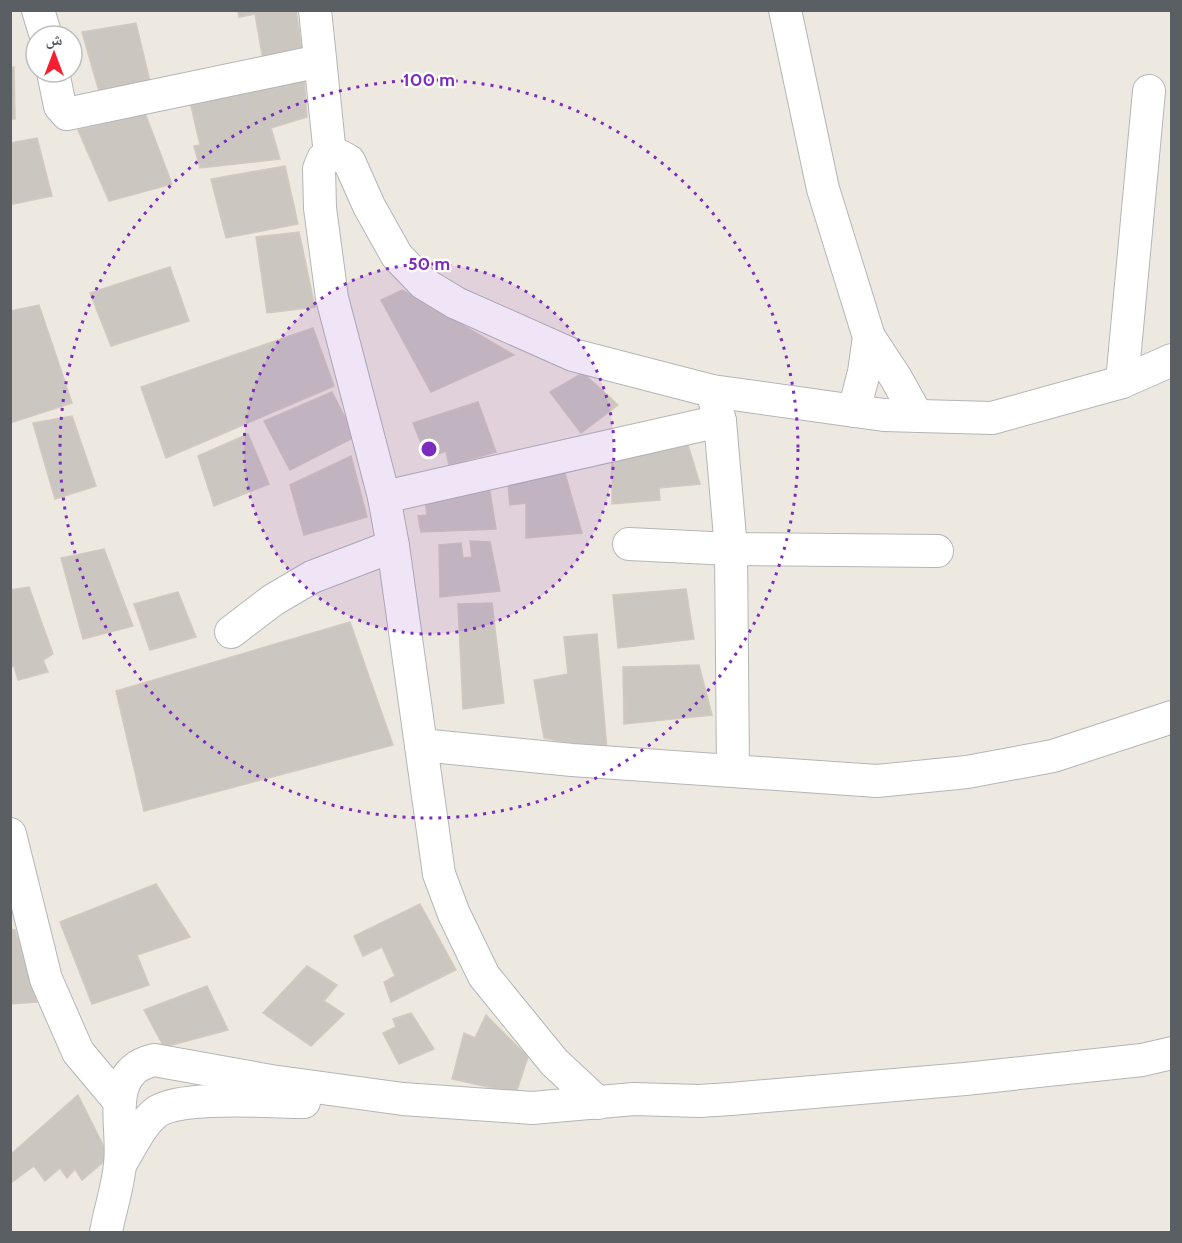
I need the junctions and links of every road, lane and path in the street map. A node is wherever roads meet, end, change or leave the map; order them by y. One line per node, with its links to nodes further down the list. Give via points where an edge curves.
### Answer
1 (315, 10): 3 (street)
2 (785, 10): 7 (street, via 823,189)
3 (320, 61): 4 (street, via 67,114 60,106); 6 (street)
4 (56, 84)
5 (1149, 91): 9 (street)
6 (330, 155): 10 (street, via 349,161 397,256 423,283 456,303 573,355); 14 (street, via 323,159 319,169 332,298)
7 (869, 337): 11 (street); 12 (street)
8 (1172, 360): 9 (street)
9 (1122, 382): 12 (street, via 992,418)
10 (712, 391): 11 (street); 13 (street)
11 (854, 411): 12 (street)
12 (917, 416)
13 (720, 421): 14 (street); 17 (street)
14 (384, 497): 16 (street)
15 (629, 544): 17 (street)
16 (393, 546): 19 (street, via 312,577); 21 (street)
17 (731, 549): 18 (street); 22 (street)
18 (937, 550)
19 (231, 632)
20 (1172, 717): 22 (street, via 1053,756 967,772 877,781)
21 (421, 745): 22 (street); 27 (street, via 439,874 484,976 554,1062)
22 (733, 770)
23 (10, 834): 26 (street, via 46,979 78,1052)
24 (1172, 1053): 27 (street, via 1142,1060 965,1079 731,1099)
25 (403, 1099): 26 (street, via 153,1060 132,1071); 27 (street, via 532,1107); 28 (street, via 369,1103 190,1101 153,1116)
26 (119, 1101): 28 (street)
27 (598, 1103)
28 (121, 1163): 29 (street)
29 (106, 1233)

